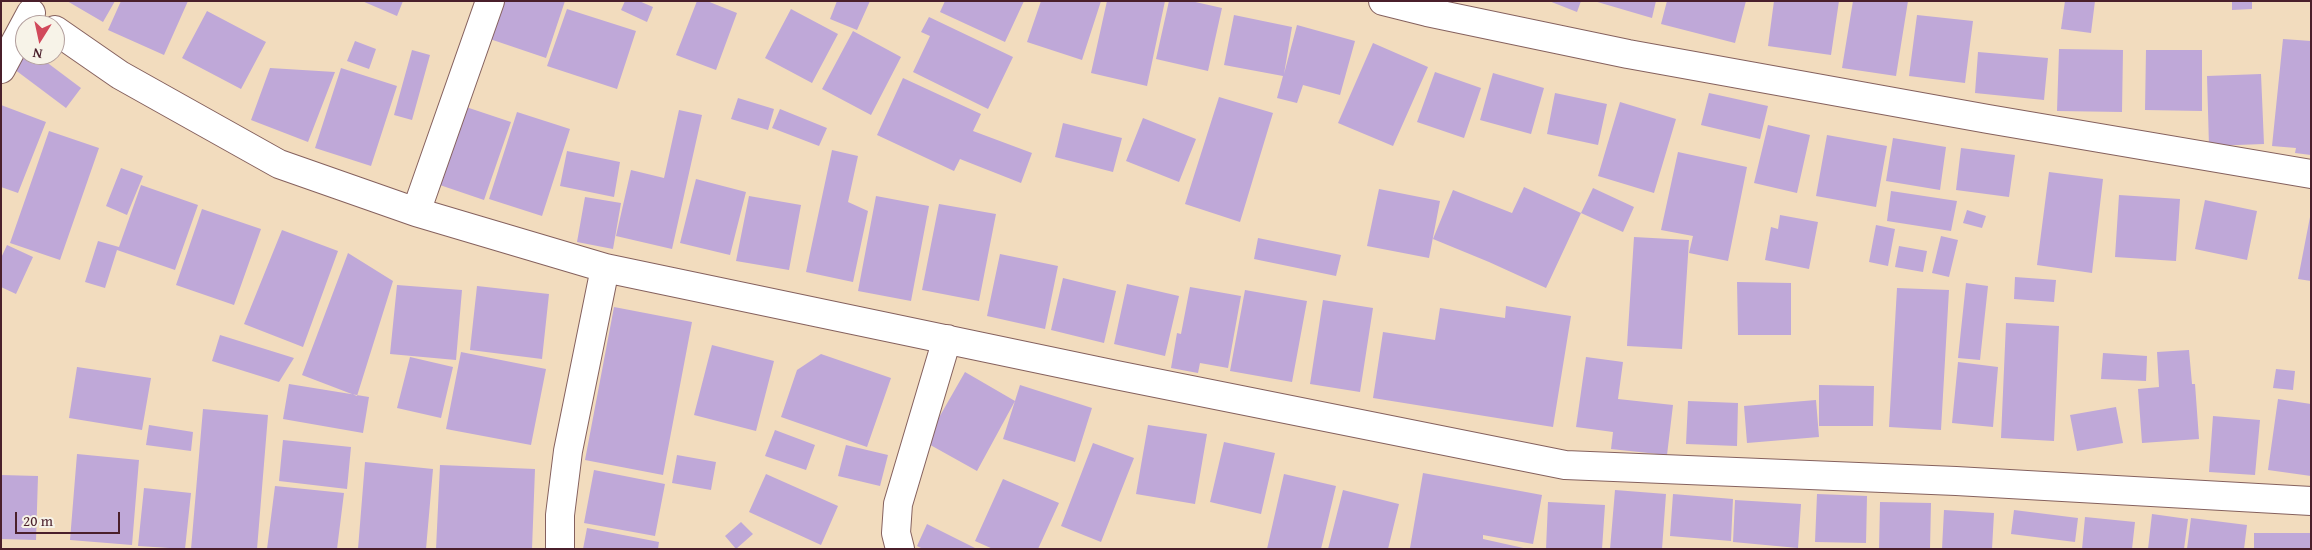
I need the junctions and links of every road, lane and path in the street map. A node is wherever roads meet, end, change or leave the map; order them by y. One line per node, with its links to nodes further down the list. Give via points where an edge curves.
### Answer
1 (490, 1): 8 (street)
2 (1383, 1): 3 (street)
3 (1429, 7): 7 (street, via 1658,59)
4 (31, 13): 6 (street)
5 (65, 37): 8 (street, via 120,75 279,164)
6 (1, 69)
7 (2311, 174)
8 (416, 212): 9 (street)
9 (605, 268): 10 (street); 12 (street, via 568,451 560,515)
10 (948, 340): 11 (street, via 1565,465 1946,480); 13 (street, via 898,504 896,533)
11 (2311, 502)
12 (560, 549)
13 (900, 549)

